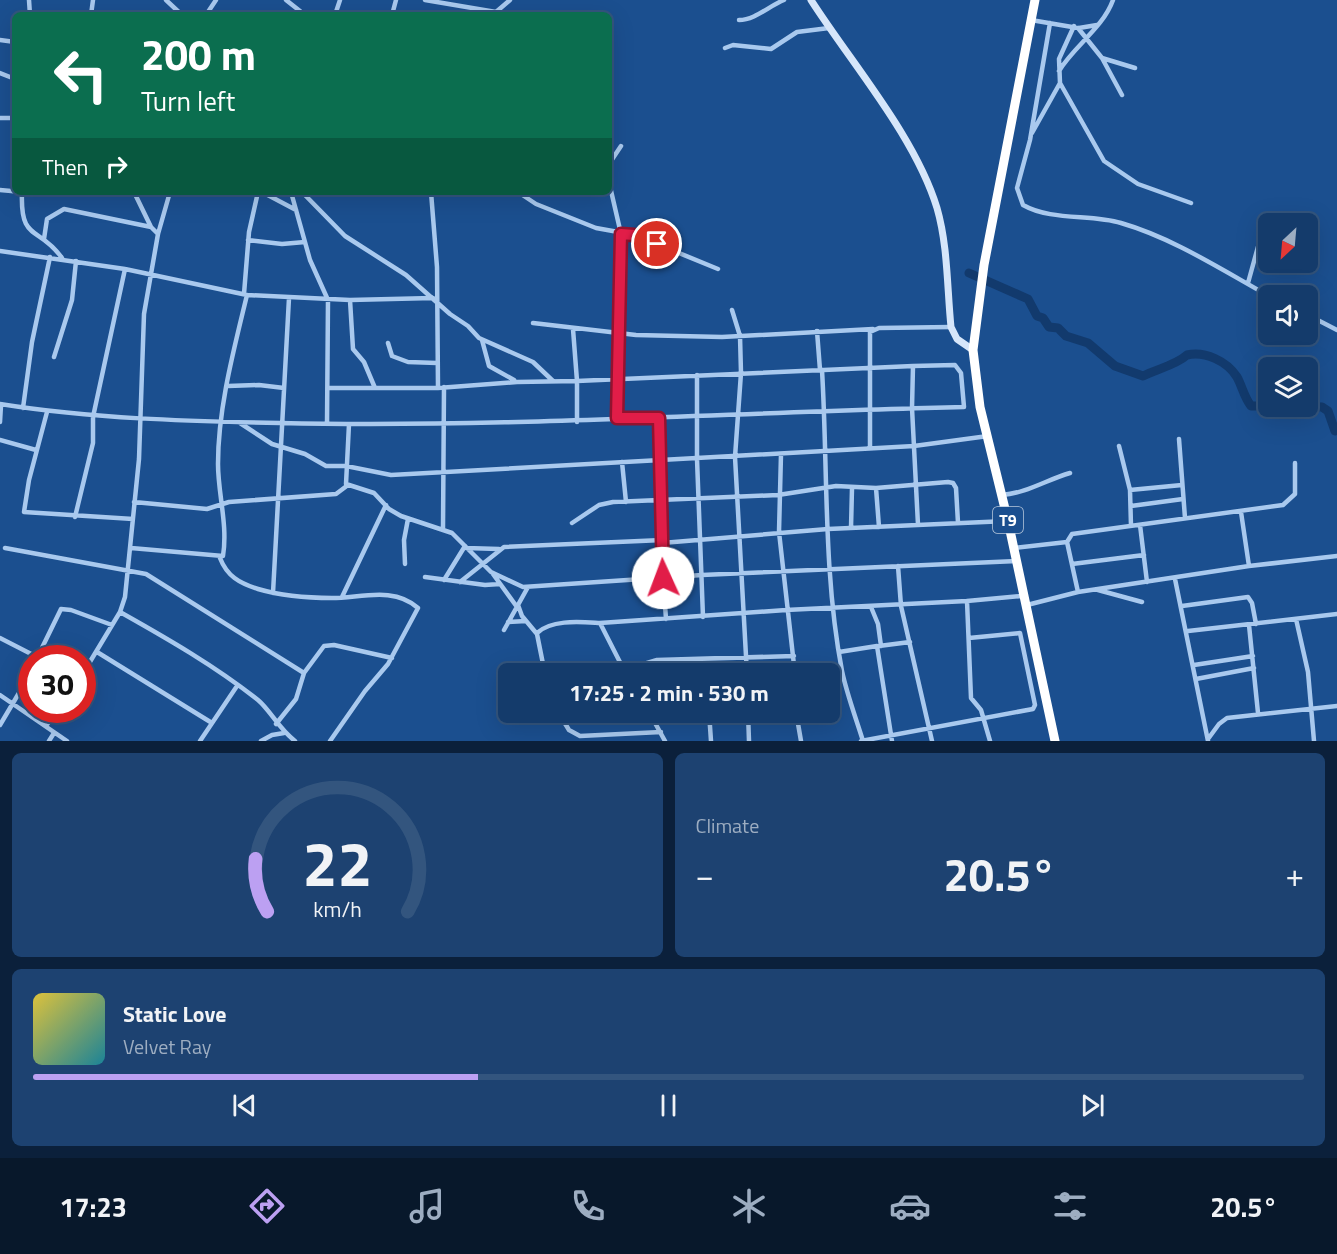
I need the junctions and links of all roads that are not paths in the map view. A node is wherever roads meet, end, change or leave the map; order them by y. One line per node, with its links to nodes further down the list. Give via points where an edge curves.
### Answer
1 (166, 0): 11 (street)
2 (286, 0): 12 (street)
3 (425, 0): 10 (street)
4 (466, 0): 10 (street)
5 (510, 0): 10 (street, via 496,12)
6 (784, 0): 13 (street, via 753,18)
7 (811, 0): 18 (main road)
8 (1035, 0): 14 (highway, T9)
9 (1113, 0): 16 (street)
10 (461, 6)
11 (179, 12)
12 (301, 12)
13 (739, 20)
14 (1031, 20): 15 (street); 75 (highway, T9, via 984,265)
15 (1050, 23): 17 (street); 26 (street)
16 (1097, 25): 17 (street); 19 (street)
17 (1076, 27): 19 (street); 23 (street, via 1059,59)
18 (829, 28): 20 (street, via 797,32 771,49 733,45); 66 (main road, via 912,152 929,187 942,235)
19 (1087, 35): 21 (street); 23 (street)
20 (725, 48)
21 (1102, 58): 22 (street); 25 (street)
22 (1135, 68)
23 (1059, 72): 24 (street)
24 (1060, 84): 26 (street); 39 (street, via 1109,166 1138,184)
25 (1122, 95)
26 (1031, 134): 55 (street, via 1017,188 1023,205 1133,227)
27 (621, 146): 28 (street)
28 (612, 160)
29 (22, 195): 44 (street, via 25,225 32,234)
30 (135, 195): 41 (street)
31 (169, 195): 42 (street)
32 (259, 195): 45 (street)
33 (266, 195): 40 (street)
34 (292, 195): 40 (street)
35 (306, 195): 59 (street, via 345,236 406,275)
36 (431, 195): 62 (street)
37 (523, 195): 43 (street, via 543,207)
38 (612, 195): 43 (street)
39 (1191, 203)
40 (296, 210): 46 (street)
41 (151, 227): 42 (street); 44 (street, via 64,209 47,219)
42 (158, 234): 54 (street)
43 (621, 234): 53 (street, via 634,235); 71 (street)
44 (44, 239): 50 (street)
45 (248, 240): 46 (street); 57 (street)
46 (305, 242): 60 (street)
47 (1258, 247): 55 (street)
48 (0, 251): 49 (street)
49 (50, 257): 50 (street); 93 (street)
50 (62, 258): 51 (street)
51 (76, 261): 52 (street); 76 (street, via 72,300)
52 (125, 269): 54 (street); 99 (street)
53 (718, 269)
54 (150, 274): 57 (street); 103 (street, via 144,314)
55 (1248, 283): 56 (street)
56 (1258, 289)
57 (246, 295): 58 (street); 87 (street)
58 (289, 298): 60 (street); 89 (street)
59 (433, 298): 61 (street); 62 (street)
60 (328, 300): 61 (street); 90 (street)
61 (350, 300): 91 (street, via 353,349 364,362)
62 (438, 303): 73 (street); 77 (street)
63 (732, 310): 72 (street)
64 (1318, 320): 69 (street)
65 (533, 323): 67 (street)
66 (951, 327): 68 (street); 75 (main road, via 957,339)
67 (573, 329): 71 (street); 85 (street)
68 (873, 329): 70 (street); 79 (street)
69 (1337, 330)
70 (817, 331): 72 (street); 80 (street)
71 (617, 334): 72 (street); 83 (street)
72 (740, 336): 81 (street)
73 (482, 340): 84 (street, via 533,362); 86 (street, via 489,366)
74 (388, 342): 77 (street, via 392,356 397,359)
75 (973, 350): 112 (highway, T9)
76 (54, 357)
77 (437, 363): 88 (street)
78 (913, 366): 79 (street); 94 (street); 94 (street, via 955,365 961,373 964,407)
79 (870, 369): 80 (street); 95 (street)
80 (821, 370): 81 (street); 96 (street)
81 (741, 373): 82 (street); 98 (street)
82 (697, 375): 83 (street); 100 (street)
83 (617, 378): 85 (street); 101 (street)
84 (553, 381): 85 (street); 86 (street)
85 (577, 381): 106 (street)
86 (517, 382): 88 (street)
87 (228, 386): 89 (street); 105 (street)
88 (441, 387): 91 (street); 111 (street)
89 (284, 388): 108 (street)
90 (329, 388): 91 (street); 109 (street)
91 (375, 388)
92 (1, 405): 93 (street); 104 (street)
93 (23, 408): 97 (street)
94 (912, 408): 95 (street); 115 (street)
95 (871, 410): 96 (street); 118 (street)
96 (825, 411): 98 (street); 120 (street)
97 (46, 412): 99 (street); 119 (street)
98 (736, 415): 100 (street); 122 (street)
99 (93, 417): 103 (street); 150 (street, via 93,443)
100 (699, 417): 102 (street); 123 (street)
101 (617, 418): 102 (street); 106 (street)
102 (659, 418): 124 (street)
103 (141, 421): 105 (street); 144 (street)
104 (0, 422)
105 (222, 422): 107 (street); 146 (street, via 218,463)
106 (577, 422): 111 (street)
107 (240, 423): 108 (street); 117 (street)
108 (282, 423): 109 (street); 117 (street)
109 (327, 424): 110 (street)
110 (349, 424): 111 (street); 127 (street)
111 (444, 424): 128 (street)
112 (988, 436): 115 (street); 138 (highway, T9)
113 (1179, 439): 131 (street)
114 (0, 440): 119 (street)
115 (914, 446): 118 (street); 132 (street)
116 (1119, 446): 136 (street)
117 (280, 448): 127 (street, via 305,454 326,466); 141 (street)
118 (870, 448): 120 (street)
119 (36, 450): 150 (street, via 23,511)
120 (826, 450): 121 (street); 133 (street)
121 (781, 454): 122 (street); 137 (street)
122 (735, 457): 123 (street); 139 (street)
123 (697, 459): 124 (street); 140 (street)
124 (659, 461): 125 (street); 142 (street)
125 (622, 462): 128 (street); 145 (street)
126 (1295, 463): 149 (street, via 1297,487 1290,501)
127 (346, 466): 128 (street, via 392,476); 130 (street)
128 (444, 472): 161 (street)
129 (1070, 473): 138 (street, via 1022,493)
130 (348, 485): 141 (street, via 336,494); 147 (street, via 374,493)
131 (1182, 485): 136 (street); 143 (street)
132 (915, 486): 135 (street); 156 (street, via 948,482 956,485); 157 (street)
133 (827, 488): 134 (street); 137 (street); 163 (street)
134 (852, 488): 135 (street); 162 (street)
135 (876, 488): 160 (street)
136 (1130, 490): 148 (street)
137 (778, 495): 139 (street); 164 (street)
138 (1002, 495): 154 (highway, T9)
139 (739, 496): 140 (street); 165 (street)
140 (698, 498): 142 (street); 166 (street)
141 (279, 499): 146 (street); 199 (street)
142 (661, 499): 145 (street); 167 (street)
143 (1183, 499): 148 (street); 151 (street)
144 (134, 502): 146 (street, via 197,509); 152 (street)
145 (626, 502): 155 (street, via 598,505)
146 (222, 504): 176 (street, via 224,554)
147 (386, 505): 153 (street); 200 (street)
148 (1131, 506): 159 (street)
149 (1241, 512): 151 (street); 182 (street)
150 (75, 517): 152 (street)
151 (1185, 518): 158 (street)
152 (133, 519): 171 (street)
153 (408, 519): 161 (street); 178 (street)
154 (1008, 521): 156 (street); 172 (highway, T9)
155 (572, 523)
156 (958, 523): 157 (street)
157 (918, 525): 160 (street)
158 (1140, 525): 159 (street); 174 (street)
159 (1131, 526): 168 (street, via 1072,534)
160 (879, 527): 162 (street)
161 (443, 528): 169 (street, via 459,537)
162 (851, 528): 163 (street)
163 (828, 529): 164 (street); 184 (street)
164 (779, 532): 165 (street); 185 (street)
165 (741, 536): 166 (street); 187 (street)
166 (701, 540): 167 (street); 188 (street)
167 (662, 541): 173 (street, via 516,545); 190 (street)
168 (1067, 542): 172 (street); 180 (street)
169 (466, 547): 173 (street); 179 (street); 192 (street)
170 (5, 548): 183 (street)
171 (131, 548): 176 (street); 183 (street)
172 (1014, 548): 177 (highway, T9)
173 (499, 549): 179 (street)
174 (1143, 555): 180 (street); 194 (street)
175 (1337, 556): 182 (street)
176 (220, 558): 199 (street, via 226,572 237,581)
177 (1017, 561): 181 (street); 202 (highway, T9)
178 (405, 564)
179 (483, 564): 186 (street); 193 (street)
180 (1072, 564): 198 (street)
181 (898, 566): 184 (street); 205 (street)
182 (1249, 566): 191 (street)
183 (128, 569): 210 (street); 248 (street, via 155,578)
184 (831, 570): 185 (street); 208 (street)
185 (782, 571): 187 (street); 209 (street)
186 (491, 572): 195 (street); 196 (street)
187 (743, 574): 188 (street); 212 (street)
188 (702, 575): 190 (street); 213 (street)
189 (425, 577): 192 (street)
190 (663, 578): 196 (street); 214 (street)
191 (1175, 579): 194 (street); 206 (street)
192 (444, 580): 193 (street)
193 (460, 582): 195 (street)
194 (1147, 582): 197 (street)
195 (500, 584): 204 (street)
196 (528, 587): 204 (street)
197 (1095, 590): 198 (street); 203 (street)
198 (1078, 592): 202 (street)
199 (273, 593): 200 (street)
200 (342, 597): 236 (street, via 397,596 418,608)
201 (967, 601): 202 (street); 205 (street); 227 (street)
202 (1023, 601): 289 (highway, T9)
203 (1142, 602)
204 (518, 606): 216 (street); 217 (street)
205 (901, 606): 207 (street); 228 (street)
206 (1182, 606): 219 (street, via 1248,597); 224 (street)
207 (871, 607): 208 (street); 230 (street, via 878,624)
208 (834, 609): 209 (street); 233 (street)
209 (786, 610): 212 (street); 234 (street)
210 (120, 612): 220 (street); 250 (street, via 175,643)
211 (1337, 614): 215 (street)
212 (744, 615): 213 (street); 237 (street)
213 (703, 617): 214 (street)
214 (666, 619): 218 (street)
215 (1296, 619): 219 (street); 255 (street)
216 (508, 622): 217 (street); 223 (street)
217 (528, 622): 222 (street); 225 (street)
218 (600, 624): 222 (street, via 580,622); 241 (street)
219 (1256, 624): 221 (street)
220 (112, 625): 229 (street, via 61,609); 232 (street)
221 (1248, 626): 224 (street); 235 (street)
222 (542, 628): 225 (street)
223 (504, 630)
224 (1188, 631): 246 (street)
225 (537, 633): 240 (street)
226 (0, 638): 231 (street)
227 (969, 638): 257 (street, via 971,698); 257 (street, via 1020,633 1035,705 1030,711)
228 (910, 642): 230 (street); 268 (street)
229 (44, 645)
230 (878, 646): 233 (street); 273 (street)
231 (18, 647)
232 (97, 652): 259 (street)
233 (839, 652): 286 (street)
234 (794, 656): 237 (street); 245 (street)
235 (1253, 656): 246 (street); 247 (street)
236 (392, 658): 248 (street, via 328,645 321,648); 280 (street)
237 (746, 658): 239 (street); 244 (street)
238 (666, 660): 239 (street); 242 (street)
239 (717, 660): 243 (street)
240 (543, 663)
241 (620, 663)
242 (645, 663)
243 (717, 663)
244 (746, 663)
245 (794, 663)
246 (1194, 665): 249 (street)
247 (1254, 668): 249 (street); 256 (street)
248 (304, 674): 265 (street, via 296,699)
249 (1196, 679): 274 (street)
250 (237, 686): 259 (street); 265 (street, via 262,703)
251 (18, 693): 253 (street)
252 (0, 695): 253 (street)
253 (12, 703): 266 (street); 267 (street)
254 (1337, 706): 255 (street)
255 (1312, 709): 256 (street); 290 (street)
256 (1258, 713): 274 (street, via 1227,718)
257 (984, 719): 268 (street); 288 (street)
258 (48, 723): 267 (street)
259 (212, 723): 277 (street)
260 (566, 723): 272 (street, via 574,734)
261 (656, 723): 269 (street)
262 (710, 723): 283 (street)
263 (748, 723): 284 (street)
264 (798, 723): 285 (street)
265 (276, 724): 271 (street)
266 (0, 725)
267 (46, 726): 270 (street)
268 (929, 728): 273 (street); 287 (street)
269 (661, 732): 272 (street); 282 (street)
270 (54, 733): 275 (street); 276 (street)
271 (284, 733): 278 (street); 279 (street)
272 (624, 734): 281 (street)
273 (892, 739): 286 (street)
274 (1208, 740)
275 (49, 741)
276 (67, 741)
277 (200, 741)
278 (261, 741)
279 (295, 741)
280 (330, 741)
281 (622, 741)
282 (665, 741)
283 (711, 741)
284 (749, 741)
285 (801, 741)
286 (863, 741)
287 (932, 741)
288 (990, 741)
289 (1054, 741)
290 (1314, 741)

